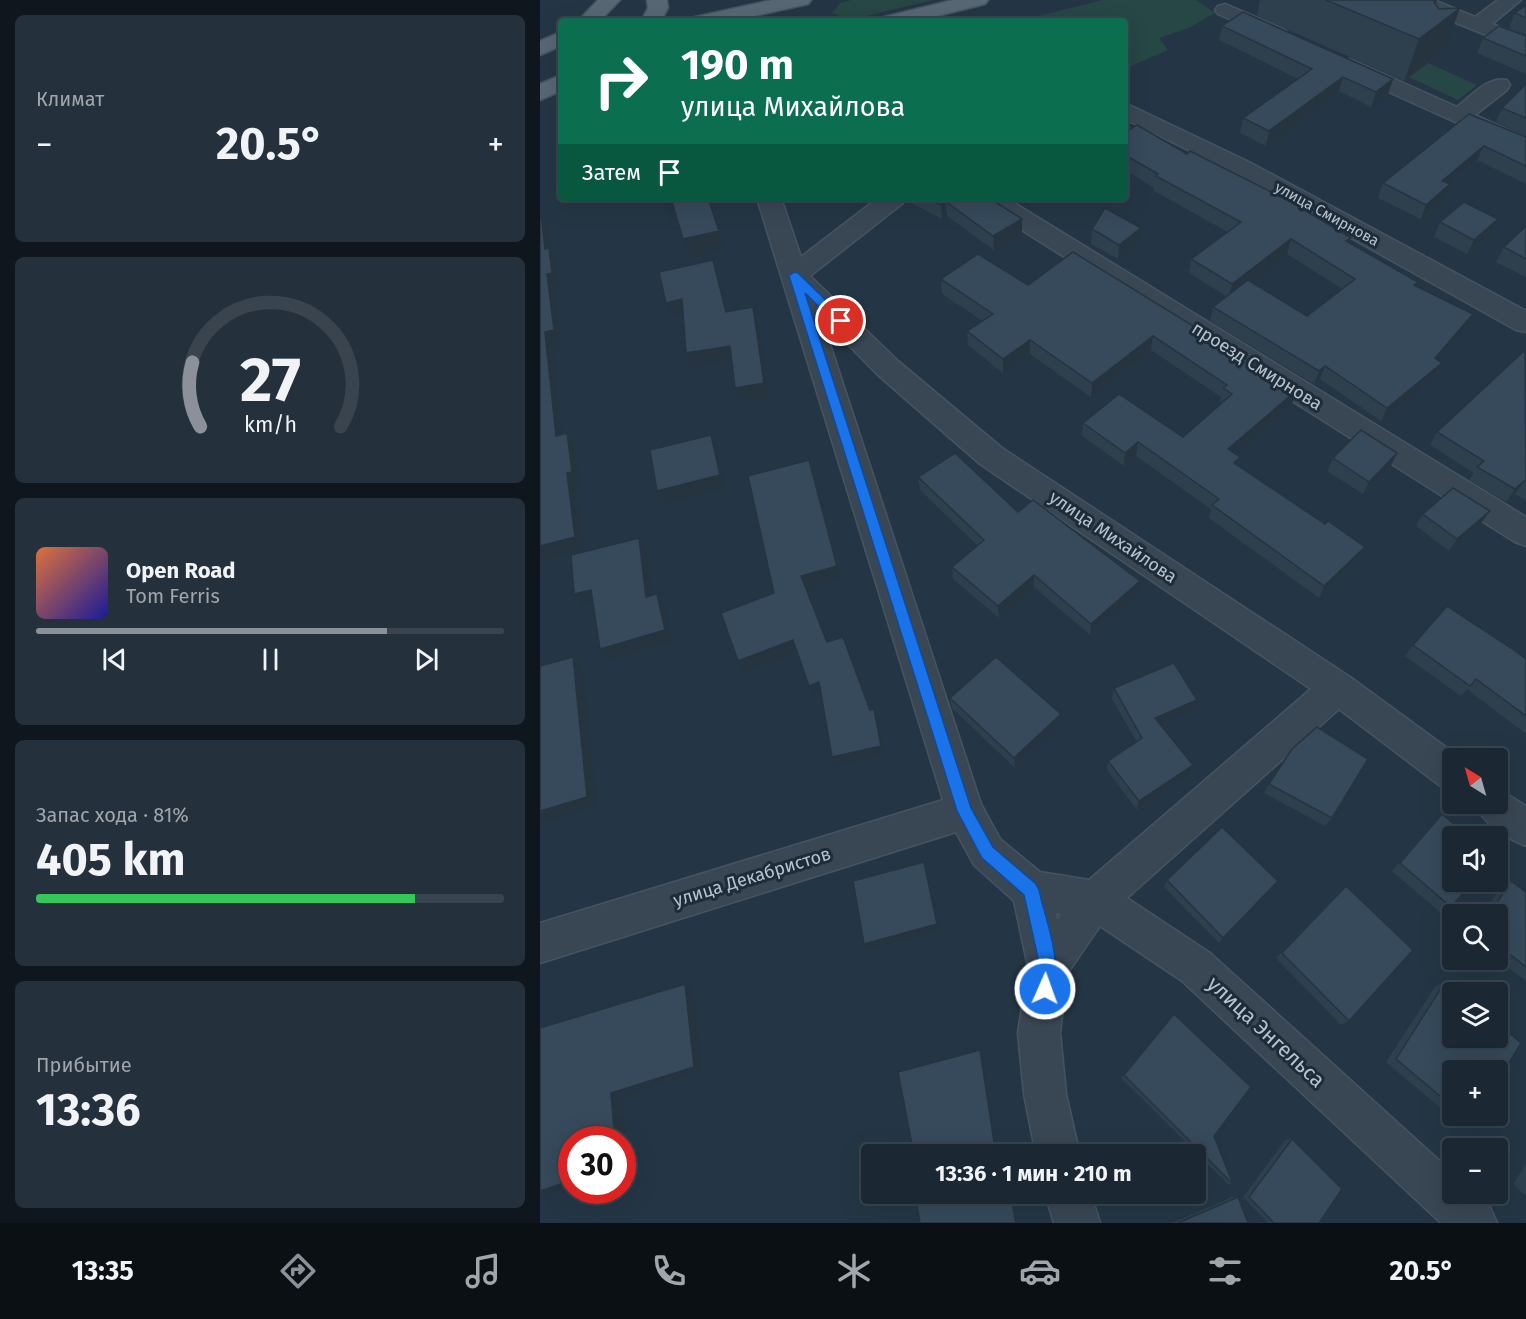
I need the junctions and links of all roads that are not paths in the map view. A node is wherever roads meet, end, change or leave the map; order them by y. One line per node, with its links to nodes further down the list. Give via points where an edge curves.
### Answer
1 (610, 0): 11 (main road)
2 (617, 0): 12 (main road)
3 (657, 0): 13 (main road)
4 (801, 0): 8 (main road)
5 (978, 0): 15 (main road)
6 (1511, 0): 16 (street)
7 (1431, 2): 16 (street)
8 (779, 5): 10 (main road); 14 (main road)
9 (1234, 5): 19 (street)
10 (703, 11)
11 (591, 18)
12 (623, 18)
13 (653, 18)
14 (764, 18)
15 (903, 18)
16 (1471, 23): 17 (street); 20 (street)
17 (1444, 36)
18 (558, 40): 21 (main road)
19 (1300, 44)
20 (1526, 45)
21 (540, 49)
22 (558, 54): 23 (main road)
23 (540, 58)
24 (1332, 58): 31 (street)
25 (558, 84): 27 (main road)
26 (1499, 85): 31 (street)
27 (540, 93)
28 (558, 100): 29 (main road)
29 (540, 103)
30 (1128, 111): 37 (street, улица Смирнова, via 1241,167)
31 (1459, 116): 32 (street)
32 (1526, 147)
33 (770, 201): 36 (street)
34 (890, 201): 36 (street)
35 (993, 201): 38 (street, проезд Смирнова)
36 (794, 276): 39 (street, улица Михайлова, via 888,368 991,456); 41 (street)
37 (1526, 323)
38 (1526, 533)
39 (1338, 688): 40 (street, улица Михайлова); 45 (street)
40 (1442, 766)
41 (965, 811): 44 (street, via 987,852); 46 (street, улица Декабристов)
42 (1507, 814): 43 (street)
43 (1526, 828)
44 (1031, 890): 45 (street, улица Энгельса); 47 (street)
45 (1095, 900): 47 (street); 51 (street, улица Энгельса, via 1196,967)
46 (540, 943)
47 (1048, 967): 48 (street, via 1039,1033 1045,1094)
48 (1056, 1144)
49 (1071, 1204): 50 (street)
50 (1077, 1223)
51 (1474, 1223)

